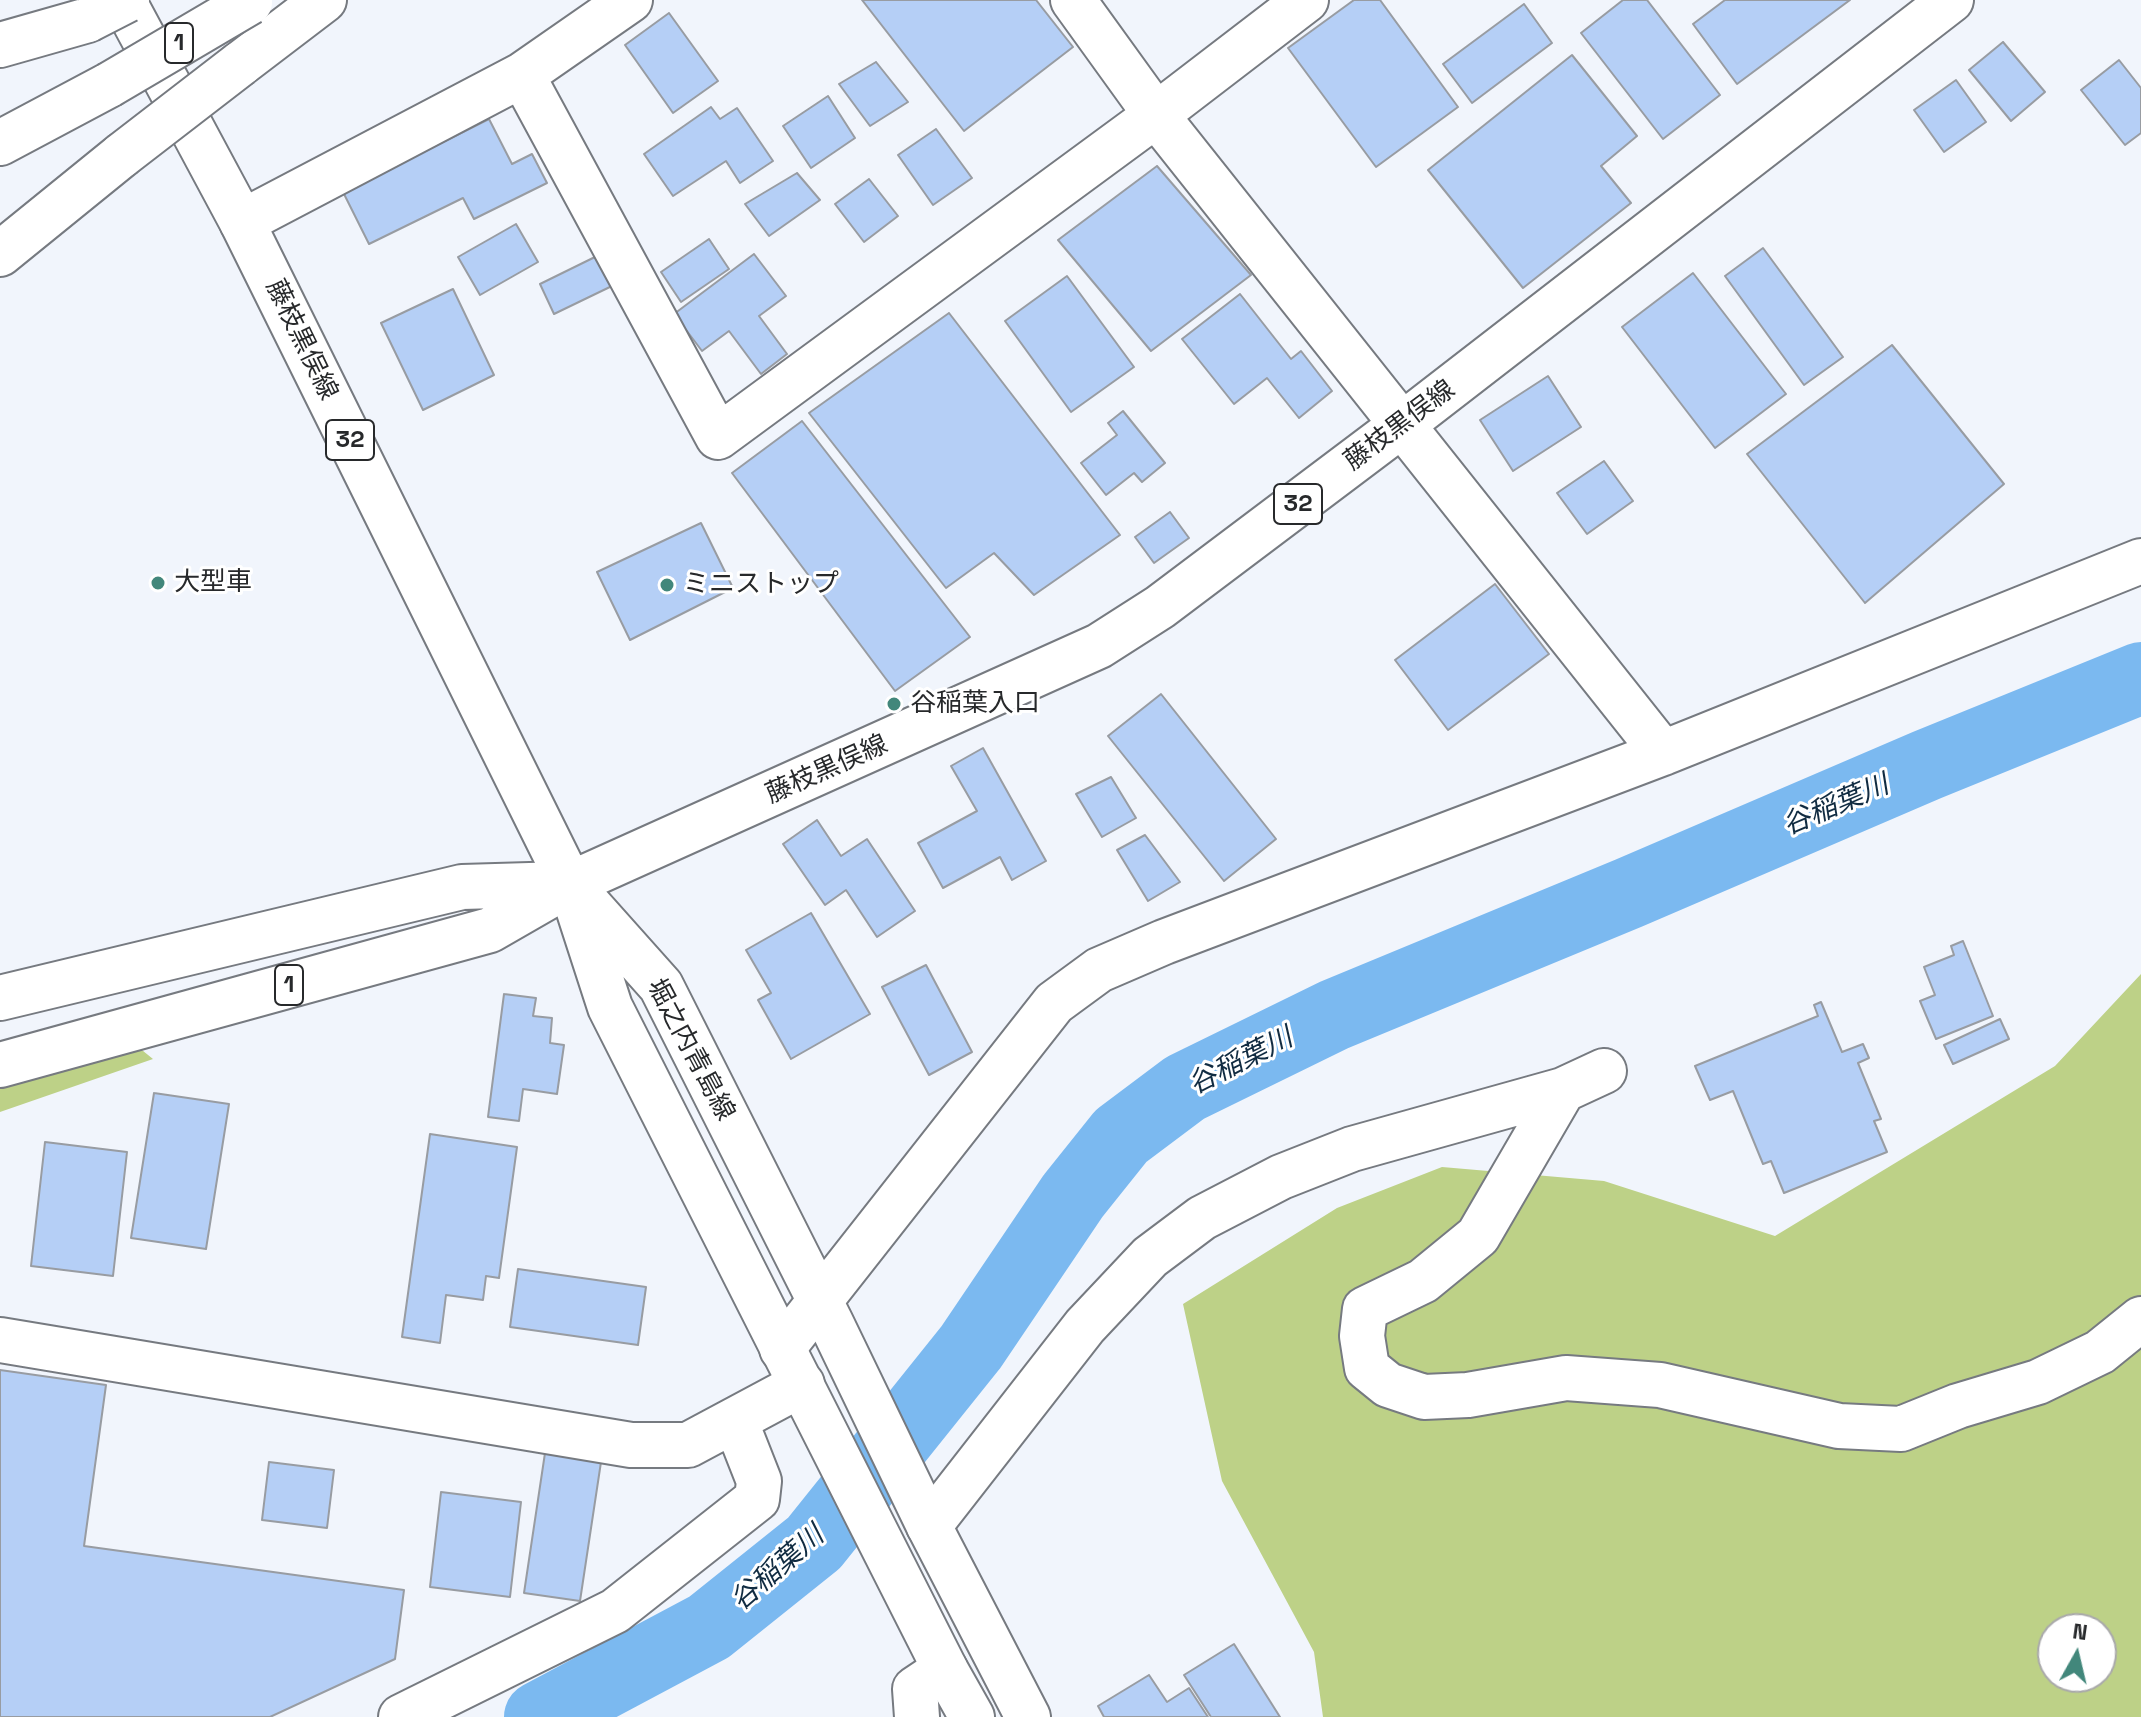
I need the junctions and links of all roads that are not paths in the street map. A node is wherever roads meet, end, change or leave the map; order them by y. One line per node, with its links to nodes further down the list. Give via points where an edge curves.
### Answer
1 (324, 0): 13 (main road, 1, bridge)
2 (630, 0): 9 (main road)
3 (1073, 0): 10 (main road)
4 (1306, 0): 10 (main road)
5 (1951, 0): 14 (main road, 藤枝黒俣線 / 32)
6 (252, 1): 11 (main road, 1, bridge)
7 (113, 7): 8 (main road); 12 (main road, 藤枝黒俣線 / 32)
8 (0, 45)
9 (522, 75): 10 (main road, via 718,437); 12 (main road)
10 (1156, 115): 14 (main road)
11 (0, 143)
12 (242, 222): 17 (main road, 藤枝黒俣線 / 32)
13 (0, 254)
14 (1403, 424): 16 (main road); 17 (main road, 藤枝黒俣線 / 32, via 1160,607 1099,646)
15 (2141, 561): 16 (main road)
16 (1663, 753): 22 (main road, via 1099,970 1054,1003)
17 (570, 884): 18 (main road, 1, via 462,887); 19 (main road, 1, via 490,930); 22 (main road, 堀之内青島線, via 661,986); 25 (main road, 堀之内青島線, via 610,1007)
18 (0, 998)
19 (0, 1065)
20 (1604, 1071): 21 (main road)
21 (1563, 1090): 23 (main road, via 1478,1236 1423,1281 1365,1309 1367,1368 1388,1385 1424,1397 1566,1378 1660,1385 1839,1426 1901,1429 2038,1382 2100,1352); 27 (main road, via 1352,1149 1281,1177 1202,1218 1150,1257)
22 (820, 1302): 25 (main road); 27 (main road, 堀之内青島線)
23 (2141, 1319)
24 (0, 1340): 26 (main road, via 631,1445 688,1445)
25 (792, 1367): 26 (main road); 28 (main road, 堀之内青島線)
26 (735, 1420): 29 (main road, via 759,1481 757,1499 615,1611)
27 (921, 1510): 32 (main road, 堀之内青島線)
28 (945, 1669): 30 (main road, via 915,1689); 31 (main road, 堀之内青島線)
29 (401, 1717)
30 (917, 1717)
31 (972, 1717)
32 (1028, 1717)

